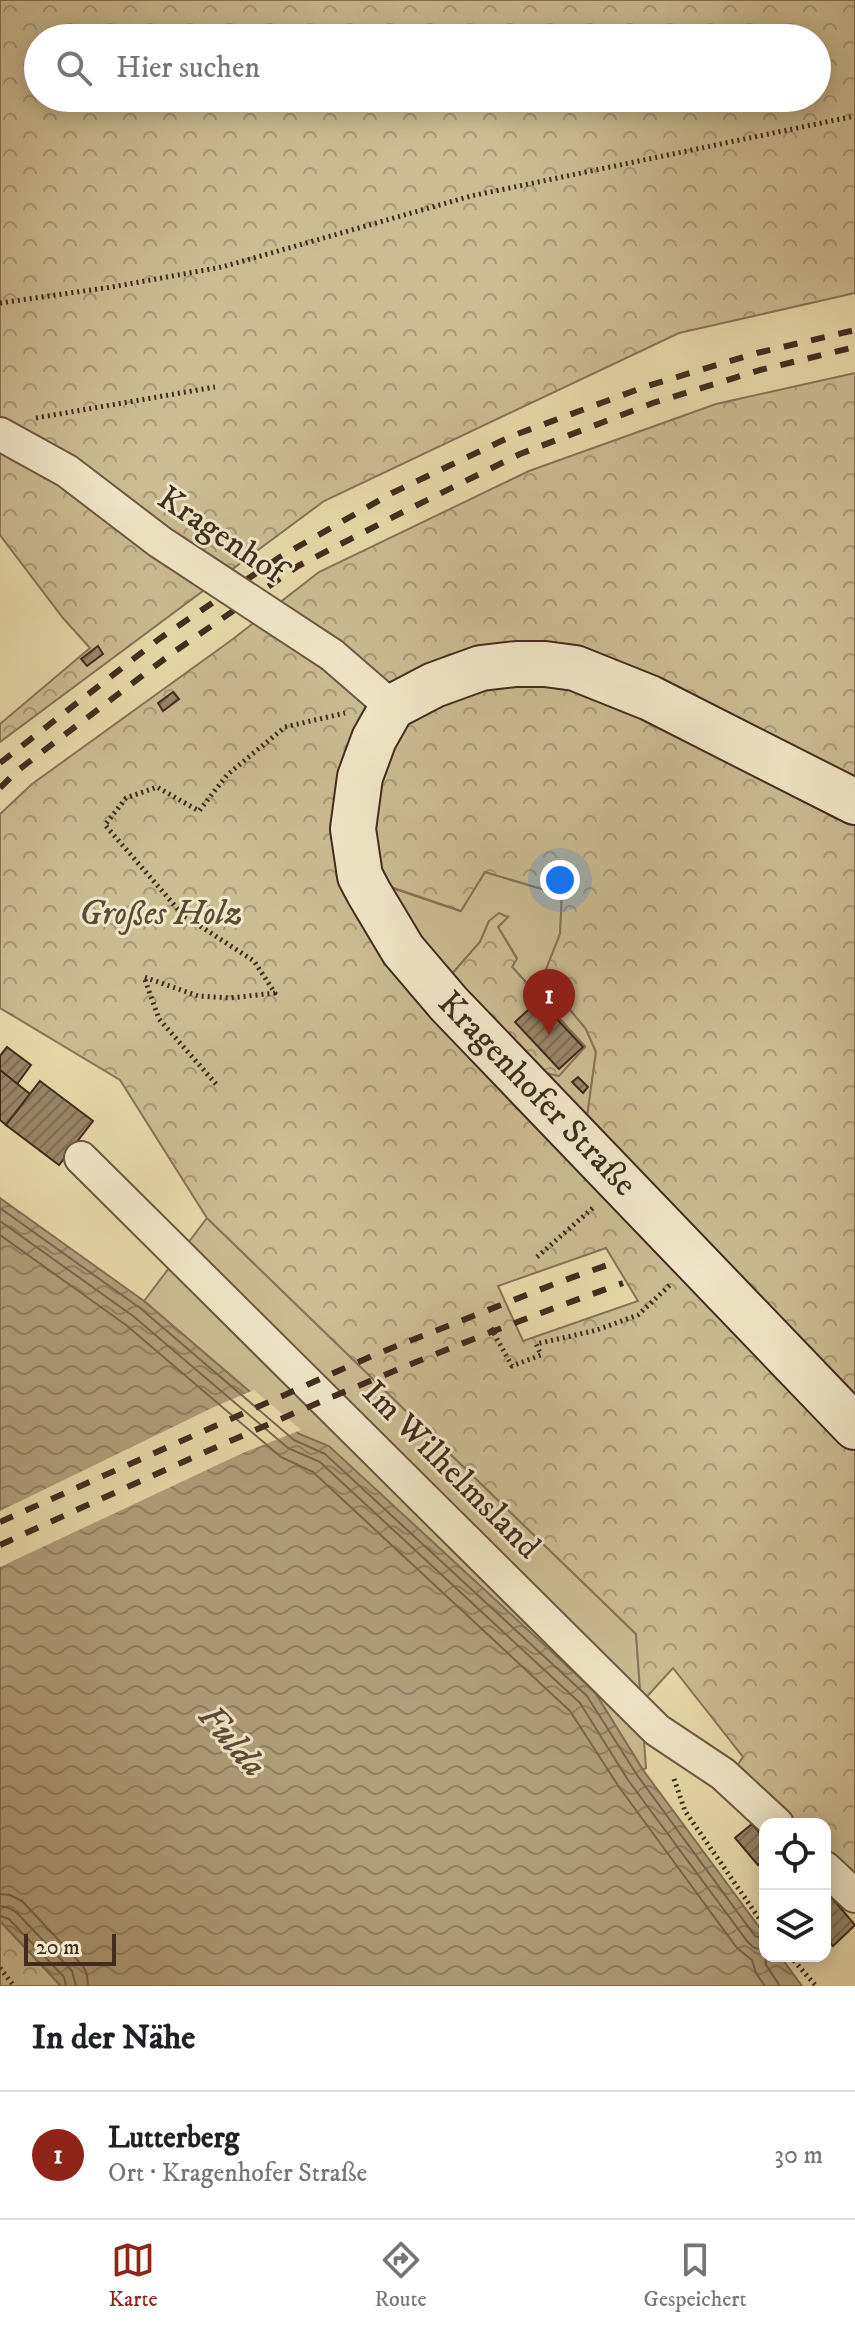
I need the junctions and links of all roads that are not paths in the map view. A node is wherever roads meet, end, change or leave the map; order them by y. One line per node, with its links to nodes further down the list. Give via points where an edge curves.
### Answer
1 (0, 434): 2 (street, Kragenhof, bridge, via 67,471 160,542 332,655)
2 (390, 705): 3 (street, via 481,668 575,668 650,698); 5 (street, Kragenhofer Straße, via 360,777 353,829 360,876 403,950)
3 (855, 802)
4 (81, 1158): 6 (street, Im Wilhelmsland, via 657,1730 723,1774)
5 (855, 1427)
6 (771, 1818)
7 (831, 1874): 8 (street)
8 (855, 1896)

